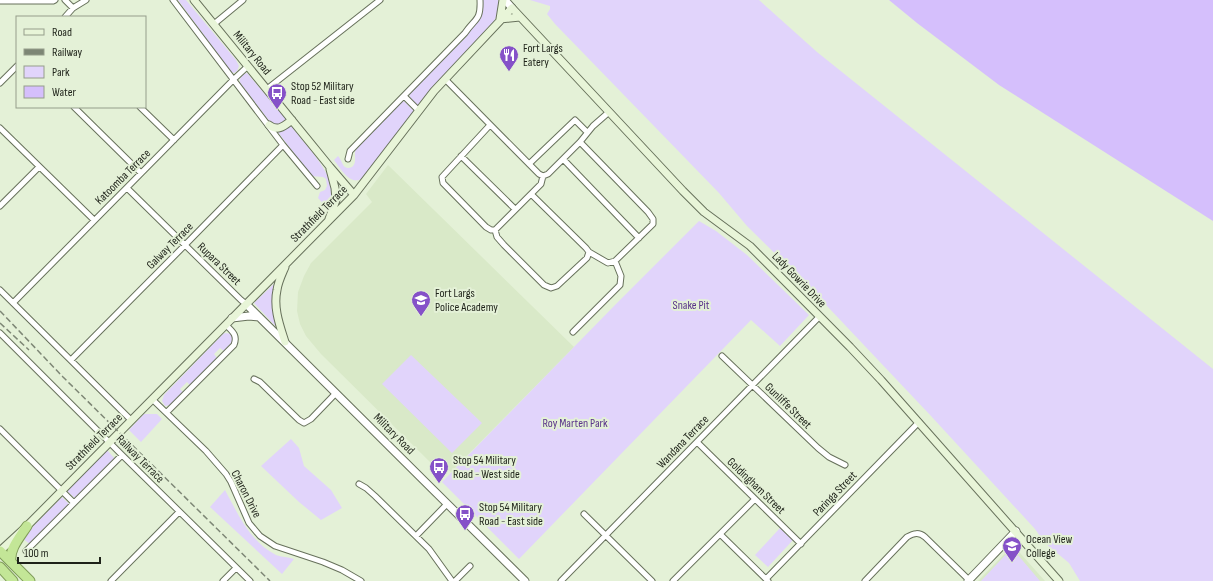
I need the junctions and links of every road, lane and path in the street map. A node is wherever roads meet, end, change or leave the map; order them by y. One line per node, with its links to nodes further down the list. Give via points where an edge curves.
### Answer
1 (55, 0): 10 (street)
2 (65, 0): 11 (street)
3 (86, 0): 11 (street)
4 (173, 0): 19 (street)
5 (194, 0): 16 (main road, Military Road)
6 (243, 0): 16 (street)
7 (380, 0): 22 (street)
8 (480, 0): 23 (street, via 478,18)
9 (504, 0): 12 (street); 15 (main road)
10 (0, 1)
11 (73, 8): 13 (street)
12 (512, 8): 14 (main road, Lady Gowrie Drive); 15 (main road, Strathfield Terrace)
13 (66, 16)
14 (520, 16): 15 (main road); 27 (main road, Lady Gowrie Drive)
15 (500, 20): 20 (main road, Strathfield Terrace)
16 (214, 24): 17 (main road, Military Road)
17 (248, 66): 19 (street, Katoomba Terrace); 22 (main road, Military Road)
18 (16, 67): 21 (street)
19 (234, 79): 29 (street); 33 (street, Katoomba Terrace)
20 (445, 79): 26 (main road, Strathfield Terrace); 30 (street)
21 (0, 83)
22 (267, 89): 28 (main road, Military Road)
23 (404, 96): 26 (street); 37 (street, via 350,151)
24 (75, 108): 42 (street)
25 (141, 108): 33 (street)
26 (419, 111): 47 (main road, Strathfield Terrace)
27 (609, 112): 32 (street); 62 (main road, Lady Gowrie Drive, via 704,212 750,246)
28 (292, 120): 29 (main road, via 278,129); 41 (main road, Military Road)
29 (269, 125): 35 (street)
30 (490, 125): 36 (street); 39 (street)
31 (0, 128): 40 (street)
32 (587, 132): 34 (street); 39 (street, via 575,120)
33 (174, 140): 42 (street, Katoomba Terrace)
34 (580, 142): 38 (street); 53 (street, via 653,219 653,224)
35 (283, 145): 44 (street); 54 (street, Galway Terrace)
36 (461, 156): 49 (street); 52 (street, via 444,174 443,183 486,227)
37 (348, 160)
38 (563, 160): 43 (street); 53 (street)
39 (529, 164): 43 (street)
40 (40, 167): 48 (street); 50 (street)
41 (330, 167): 47 (main road, Military Road); 51 (main road, via 336,200)
42 (141, 173): 45 (street, Katoomba Terrace)
43 (543, 176): 46 (street, via 541,184)
44 (317, 186)
45 (126, 188): 50 (street, Katoomba Terrace); 54 (street, Rupara Street)
46 (531, 194): 49 (street); 55 (street)
47 (354, 195): 51 (main road, Strathfield Terrace)
48 (0, 206)
49 (515, 209): 52 (street)
50 (94, 220): 59 (street, Katoomba Terrace)
51 (327, 222): 57 (main road, Strathfield Terrace)
52 (495, 230): 55 (street, via 504,245 544,285 551,288 557,286 587,258)
53 (639, 238): 56 (street)
54 (185, 245): 60 (street, Rupara Street); 69 (street, Galway Terrace)
55 (589, 252): 56 (street, via 608,263)
56 (615, 261): 65 (street, via 621,276 620,285)
57 (285, 264): 60 (main road, Strathfield Terrace); 67 (main road, via 276,291 278,318)
58 (0, 290): 59 (street, Railway Terrace)
59 (13, 303): 69 (street, Railway Terrace)
60 (246, 304): 61 (street, Military Road); 63 (main road, Strathfield Terrace)
61 (260, 317): 63 (street); 67 (street, Military Road)
62 (819, 317): 71 (street, Wandana Terrace); 76 (main road, Lady Gowrie Drive)
63 (232, 318): 64 (main road, Strathfield Terrace)
64 (226, 325): 73 (main road, Strathfield Terrace); 74 (street, via 235,335 234,345)
65 (573, 332)
66 (0, 334): 78 (street, Railway Terrace)
67 (285, 342): 72 (street, Military Road)
68 (722, 356): 71 (street, Gunliffe Street)
69 (71, 360): 75 (street, Railway Terrace)
70 (254, 379): 72 (street, via 304,423)
71 (752, 385): 79 (street, Wandana Terrace); 81 (street, Gunliffe Street, via 818,448)
72 (336, 393): 86 (street, Military Road)
73 (152, 399): 74 (street, Charon Drive); 75 (main road, Strathfield Terrace)
74 (167, 412): 108 (street, Charon Drive, via 226,474 249,523 263,539 275,546 342,570)
75 (131, 420): 78 (main road, Strathfield Terrace)
76 (919, 422): 90 (main road, Lady Gowrie Drive); 94 (street, Paringa Street)
77 (0, 429): 83 (street)
78 (109, 442): 80 (street, Railway Terrace); 83 (main road, Strathfield Terrace)
79 (697, 442): 84 (street, Goldingham Street); 92 (street, Wandana Terrace)
80 (122, 455): 85 (street); 87 (street, Railway Terrace)
81 (845, 465)
82 (359, 484): 93 (street)
83 (62, 490): 85 (street); 89 (main road, Strathfield Terrace)
84 (755, 499): 91 (street); 94 (street, Goldingham Street)
85 (74, 503): 96 (street)
86 (447, 504): 93 (street); 111 (street, Military Road)
87 (179, 512): 100 (street, Railway Terrace); 105 (street)
88 (584, 514): 92 (street)
89 (27, 526): 95 (main road, Strathfield Terrace); 97 (highway, via 14,548 10,557)
90 (1016, 531): 102 (street); 116 (main road, Lady Gowrie Drive)
91 (720, 534): 101 (street); 114 (street)
92 (606, 535): 112 (street, Wandana Terrace); 113 (street)
93 (416, 536): 109 (street, via 429,548)
94 (800, 544): 101 (street, Paringa Street)
95 (0, 551): 97 (highway)
96 (26, 551)
97 (11, 562): 104 (highway)
98 (470, 566): 110 (street)
99 (0, 567): 103 (highway)
100 (236, 568): 106 (street); 107 (street, Railway Terrace)
101 (767, 580)
102 (968, 580): 115 (street, via 926,538 916,533 907,537)
103 (14, 581)
104 (30, 581)
105 (111, 581)
106 (223, 581)
107 (250, 581)
108 (361, 581)
109 (452, 581)
110 (455, 581)
111 (525, 581)
112 (561, 581)
113 (652, 581)
114 (674, 581)
115 (865, 581)
116 (1059, 581)

